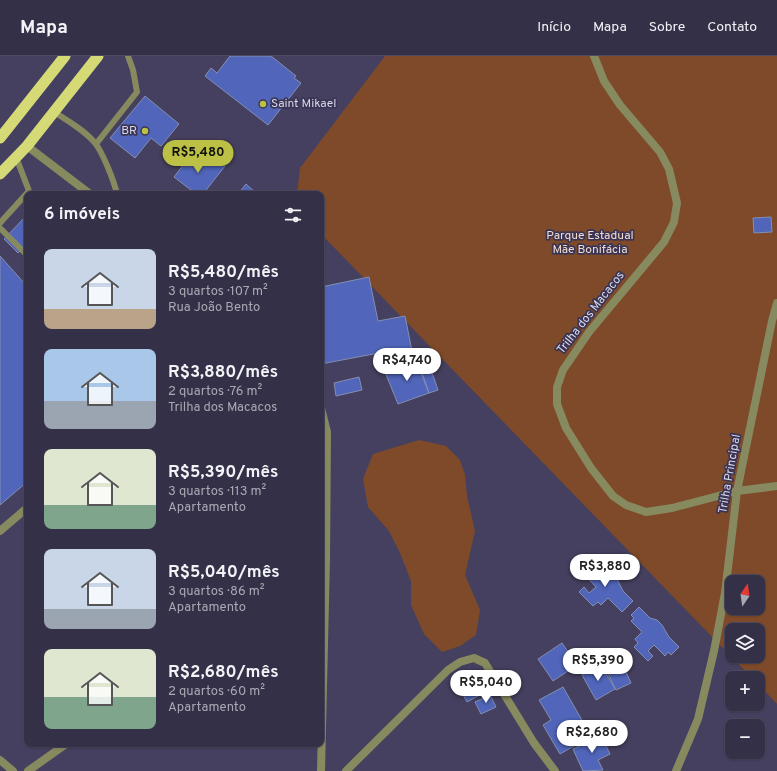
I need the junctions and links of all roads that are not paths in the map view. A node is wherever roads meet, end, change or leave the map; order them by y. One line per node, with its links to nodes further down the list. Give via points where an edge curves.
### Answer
1 (65, 56): 6 (highway)
2 (98, 56): 5 (highway)
3 (128, 56): 7 (lane, via 137,92)
4 (594, 56): 21 (street, Trilha dos Macacos, via 604,81 620,105 660,152 669,169 677,203 674,222 664,242 589,332 563,370 557,387 556,404 566,428 591,468 613,496 626,506 646,512)
5 (54, 112): 7 (lane, via 76,126); 8 (highway)
6 (0, 138)
7 (96, 144): 13 (lane)
8 (27, 146): 9 (highway); 12 (street)
9 (16, 156): 10 (highway); 11 (lane)
10 (0, 174)
11 (29, 191)
12 (86, 191)
13 (117, 191)
14 (24, 199): 15 (lane)
15 (0, 223)
16 (0, 228): 17 (lane)
17 (24, 252)
18 (777, 303): 21 (street, Trilha Principal)
19 (324, 420): 24 (street, via 327,432)
20 (777, 486): 21 (street, Trilha dos Macacos)
21 (738, 491): 33 (street, Trilha Principal, via 726,593 714,651 698,719)
22 (24, 511): 23 (street)
23 (0, 531)
24 (324, 561)
25 (62, 747): 29 (street)
26 (321, 747): 30 (street)
27 (0, 760): 28 (street)
28 (13, 771)
29 (28, 771)
30 (321, 771)
31 (346, 771): 32 (street, via 448,670 460,662 474,658 486,663 534,743)
32 (555, 771)
33 (676, 771)

